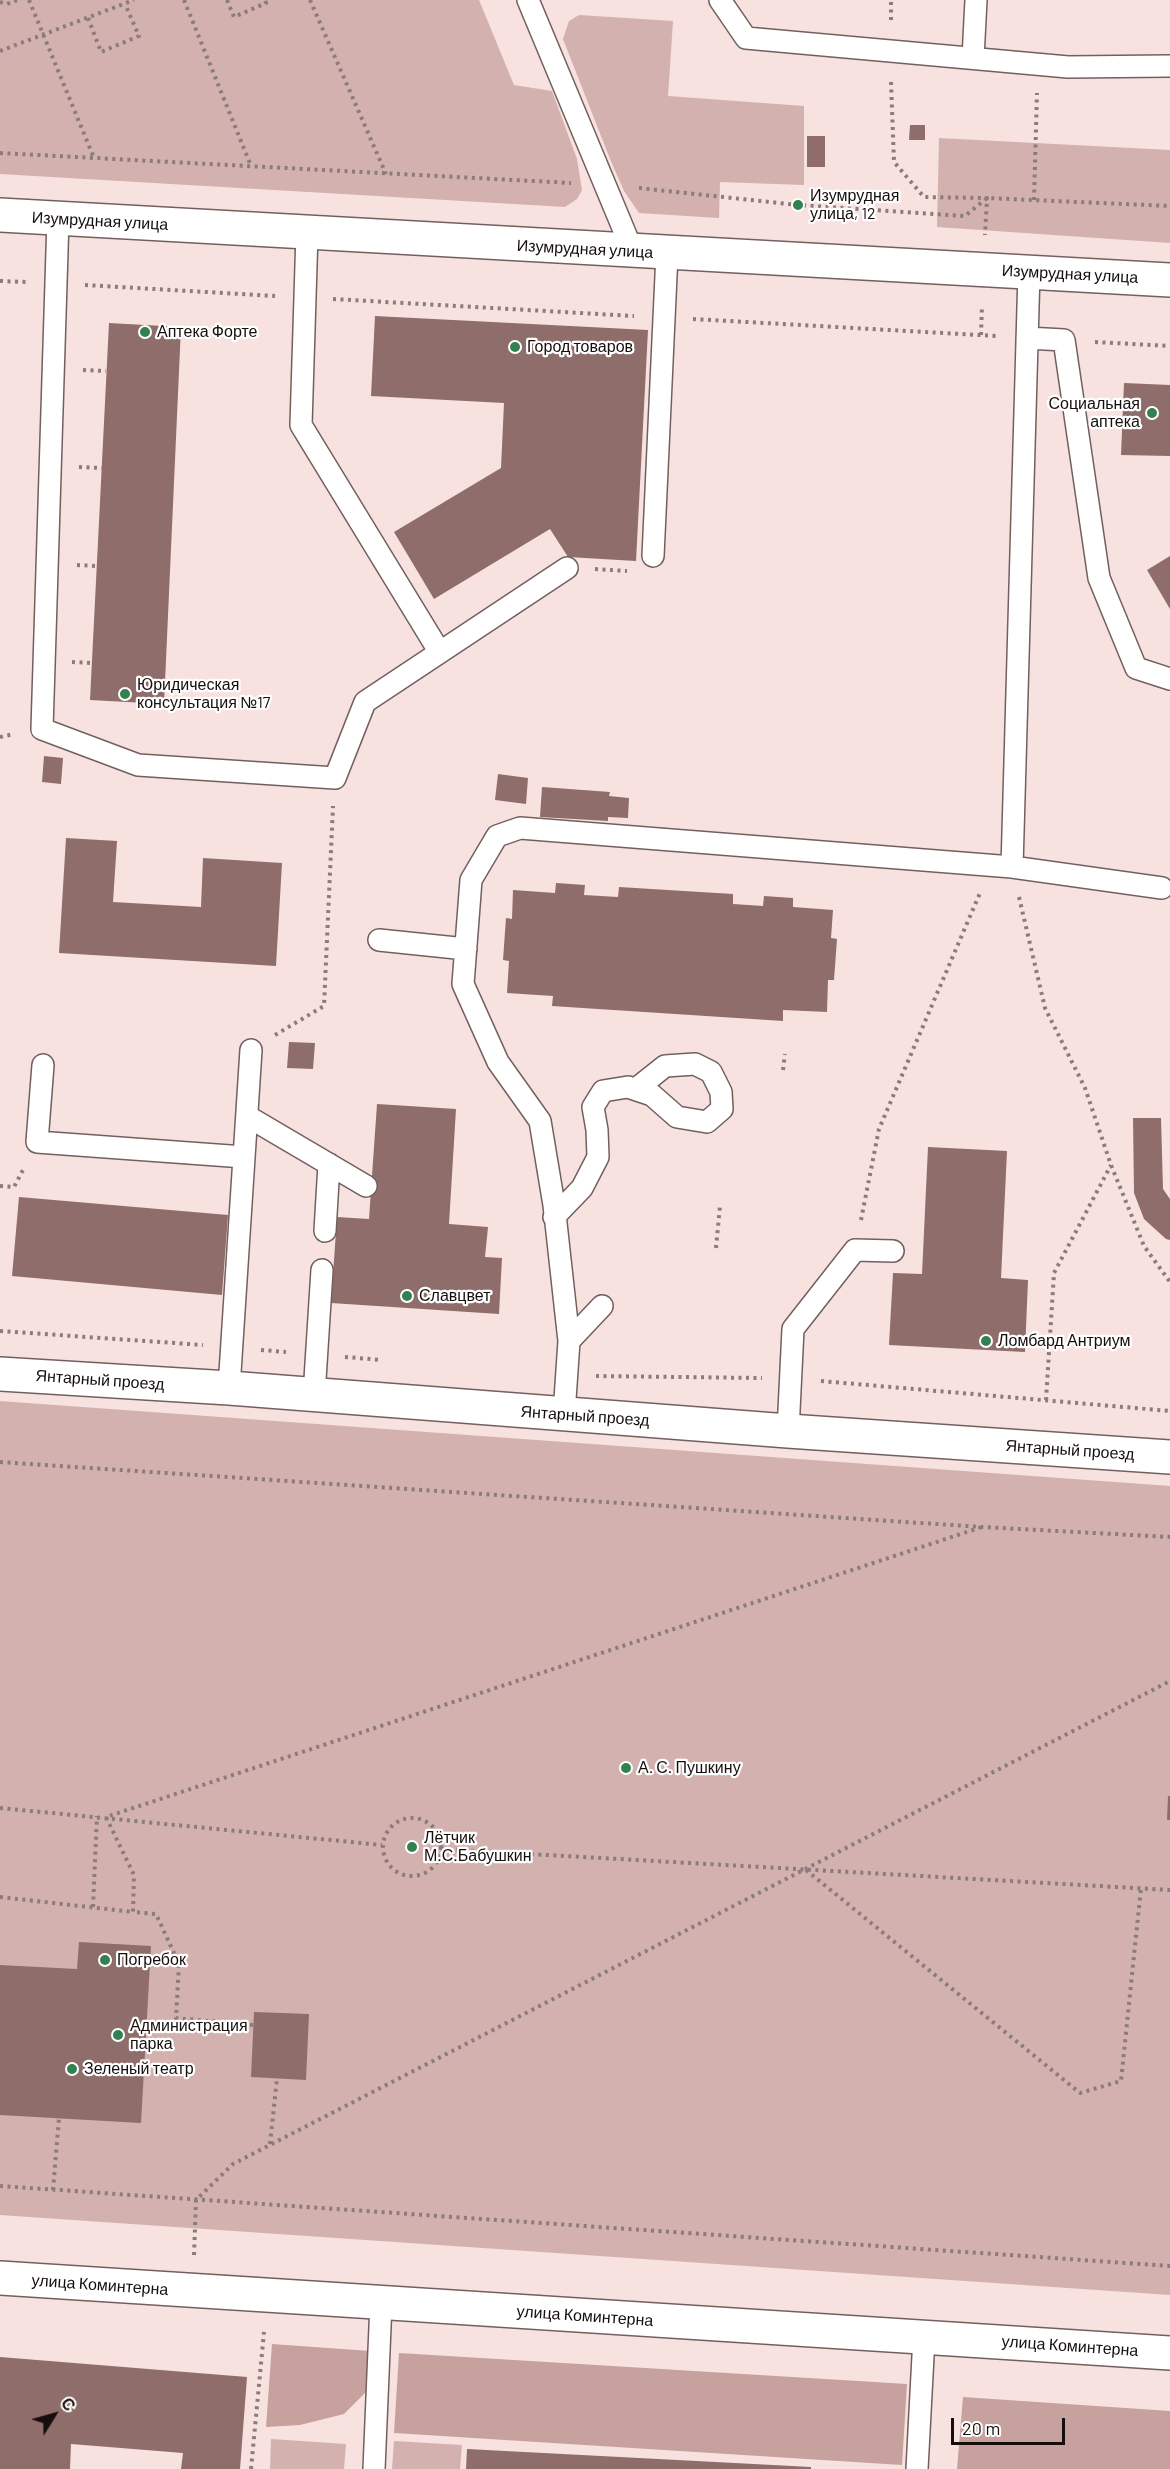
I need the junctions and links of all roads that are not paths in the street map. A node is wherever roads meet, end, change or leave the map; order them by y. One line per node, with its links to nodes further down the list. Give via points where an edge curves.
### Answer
1 (528, 0): 9 (lane)
2 (720, 0): 4 (lane, via 746,38)
3 (976, 0): 4 (lane)
4 (973, 58): 5 (lane, via 1068,67)
5 (1170, 66)
6 (0, 215): 7 (street, Изумрудная улица)
7 (58, 219): 8 (street, Изумрудная улица); 16 (lane, via 42,729 138,765 335,778 365,702)
8 (307, 233): 9 (street, Изумрудная улица); 16 (lane, via 301,425)
9 (633, 252): 10 (street, Изумрудная улица)
10 (668, 254): 11 (street, Изумрудная улица); 14 (lane)
11 (1029, 272): 12 (street, Изумрудная улица); 13 (lane)
12 (1170, 280)
13 (1028, 338): 17 (lane, via 1064,340 1099,578 1136,668); 18 (lane)
14 (653, 556)
15 (567, 568): 16 (lane)
16 (439, 651)
17 (1170, 679)
18 (1002, 866): 19 (lane); 21 (lane, via 520,828 497,836 471,880)
19 (1162, 888)
20 (379, 940): 21 (lane)
21 (466, 949): 29 (lane, via 463,984 498,1062 540,1121)
22 (251, 1050): 25 (lane)
23 (43, 1065): 26 (lane, via 37,1142)
24 (636, 1089): 29 (lane, via 603,1091 593,1107 598,1158 582,1188)
25 (247, 1116): 26 (lane); 27 (lane)
26 (244, 1157): 36 (lane)
27 (330, 1164): 28 (lane); 30 (lane)
28 (366, 1185)
29 (554, 1217): 34 (lane)
30 (325, 1231)
31 (893, 1251): 39 (lane, via 855,1250 793,1329)
32 (322, 1270): 37 (lane)
33 (602, 1306): 34 (lane)
34 (569, 1341): 38 (lane)
35 (0, 1374): 36 (street, Янтарный проезд)
36 (229, 1388): 37 (street, Янтарный проезд)
37 (314, 1395): 38 (street, Янтарный проезд)
38 (564, 1414): 39 (street, Янтарный проезд)
39 (788, 1431): 40 (street, Янтарный проезд)
40 (1170, 1457)
41 (0, 2278): 42 (street, улица Коминтерна)
42 (381, 2303): 43 (street, улица Коминтерна); 45 (lane)
43 (924, 2337): 44 (street, улица Коминтерна); 46 (lane)
44 (1170, 2353)
45 (374, 2469)
46 (917, 2469)

